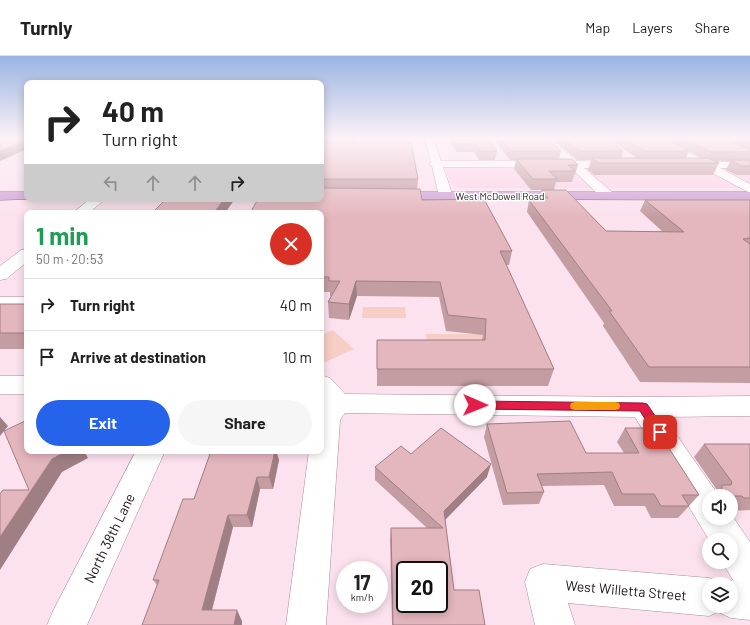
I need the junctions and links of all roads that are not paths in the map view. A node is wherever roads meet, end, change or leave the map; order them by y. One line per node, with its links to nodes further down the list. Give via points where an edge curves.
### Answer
1 (436, 166): 8 (street)
2 (576, 166): 9 (street)
3 (706, 166): 4 (street)
4 (750, 189)
5 (0, 196): 6 (main road)
6 (24, 196)
7 (376, 196): 8 (main road, West McDowell Road)
8 (446, 196): 9 (main road, West McDowell Road)
9 (608, 196): 10 (main road, West McDowell Road)
10 (750, 196)
11 (94, 202): 12 (street)
12 (84, 210)
13 (24, 256): 14 (street)
14 (0, 275)
15 (24, 302): 16 (street)
16 (0, 303)
17 (0, 385): 18 (street)
18 (24, 385)
19 (330, 394): 21 (street); 22 (street)
20 (750, 406): 21 (street)
21 (643, 407): 25 (street)
22 (324, 448)
23 (150, 454): 31 (street, North 38th Lane)
24 (323, 454): 32 (street)
25 (702, 498)
26 (738, 555): 27 (street)
27 (750, 574)
28 (702, 596): 33 (street, West Willetta Street, via 543,582)
29 (738, 600): 30 (street)
30 (750, 601)
31 (67, 625)
32 (306, 625)
33 (555, 625)

